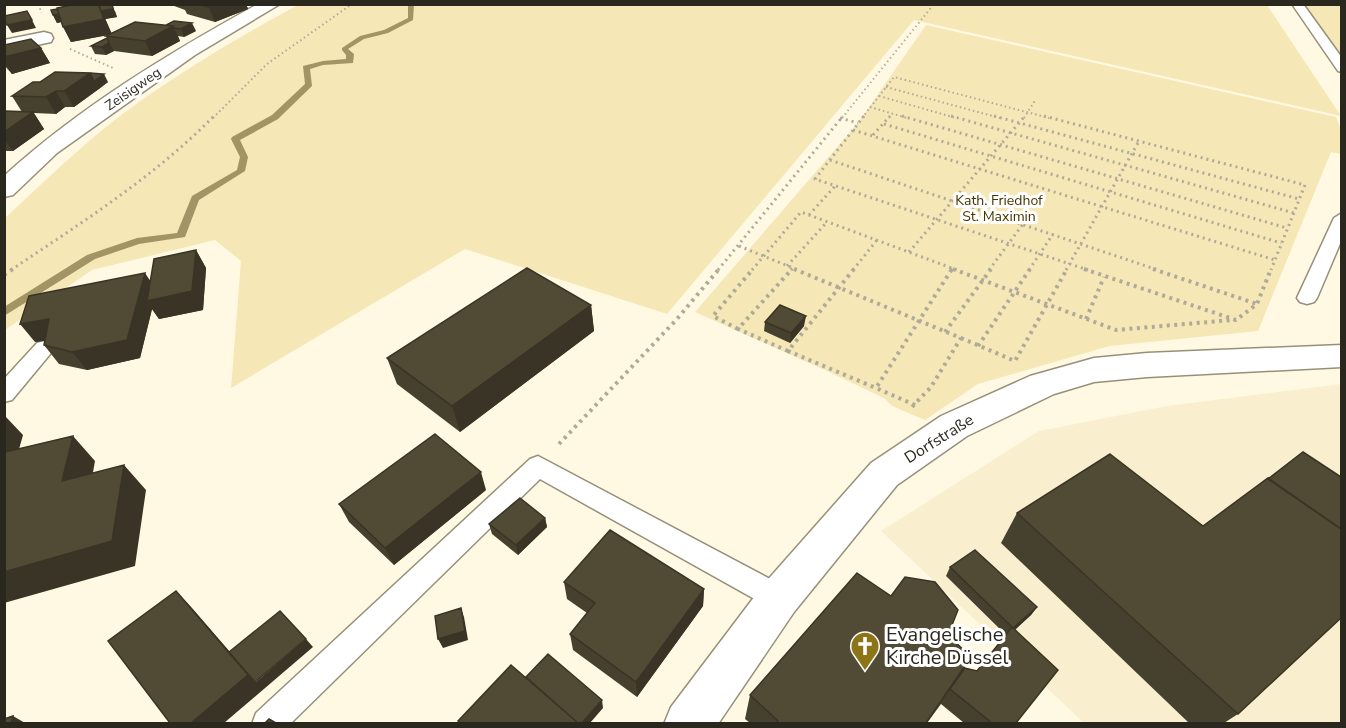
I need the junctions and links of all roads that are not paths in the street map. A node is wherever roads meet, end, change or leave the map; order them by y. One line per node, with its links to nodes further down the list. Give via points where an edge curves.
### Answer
1 (272, 4): 6 (street, Zeisigweg, via 188,51 49,148)
2 (1297, 4): 5 (lane)
3 (44, 38): 4 (street)
4 (4, 46)
5 (1341, 68)
6 (4, 190)
7 (1341, 218): 8 (lane)
8 (1307, 298)
9 (44, 348): 11 (lane)
10 (1341, 356): 12 (street, Dorfstraße, via 1094,370 1042,385 954,426 884,474)
11 (4, 394)
12 (779, 598): 13 (lane, via 538,466); 14 (street, Dorfstraße)
13 (267, 723)
14 (688, 723)

